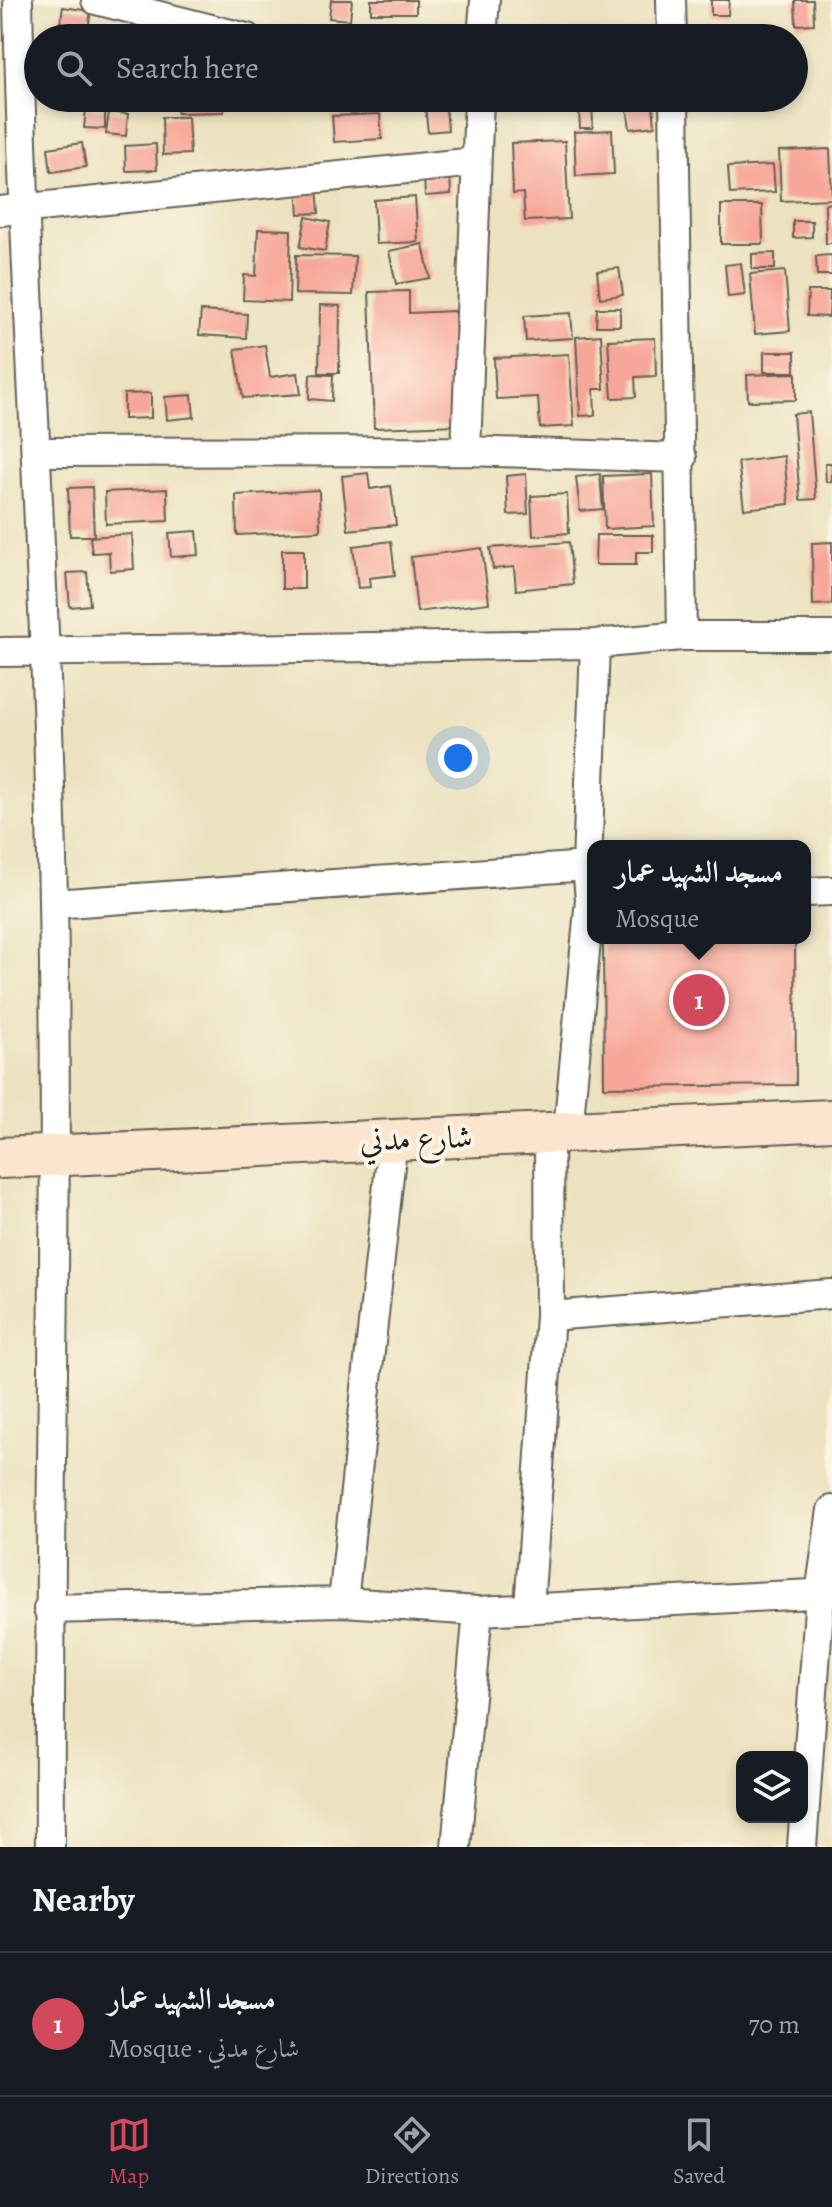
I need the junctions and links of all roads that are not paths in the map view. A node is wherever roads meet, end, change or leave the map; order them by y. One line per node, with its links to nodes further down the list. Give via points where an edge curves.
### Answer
1 (18, 0): 11 (street)
2 (96, 0): 5 (street)
3 (485, 0): 6 (street)
4 (671, 0): 7 (street)
5 (191, 24)
6 (483, 24)
7 (672, 24)
8 (478, 112): 10 (street)
9 (674, 112): 14 (street)
10 (475, 162): 11 (street); 12 (street)
11 (11, 211): 13 (street)
12 (466, 451): 13 (street); 14 (street)
13 (38, 452): 18 (street)
14 (682, 458): 15 (street)
15 (682, 636): 16 (street); 17 (street)
16 (832, 636)
17 (595, 644): 18 (street); 20 (street)
18 (47, 651): 19 (street); 24 (street)
19 (0, 652)
20 (588, 840)
21 (587, 866): 24 (street)
22 (832, 891): 23 (street)
23 (811, 892)
24 (53, 904): 29 (street)
25 (587, 934): 27 (street)
26 (832, 1120): 27 (street, شارع مدني)
27 (559, 1131): 28 (street, شارع مدني); 32 (street)
28 (393, 1138): 29 (street, شارع مدني); 35 (street)
29 (54, 1155): 30 (street, شارع مدني); 37 (street)
30 (0, 1158)
31 (832, 1294): 32 (street)
32 (550, 1316): 36 (street)
33 (832, 1510): 34 (street)
34 (826, 1594): 36 (street); 41 (street)
35 (343, 1602): 37 (street); 38 (street)
36 (529, 1607): 38 (street)
37 (48, 1609): 39 (street)
38 (478, 1611): 40 (street)
39 (50, 1847)
40 (456, 1847)
41 (802, 1847)

